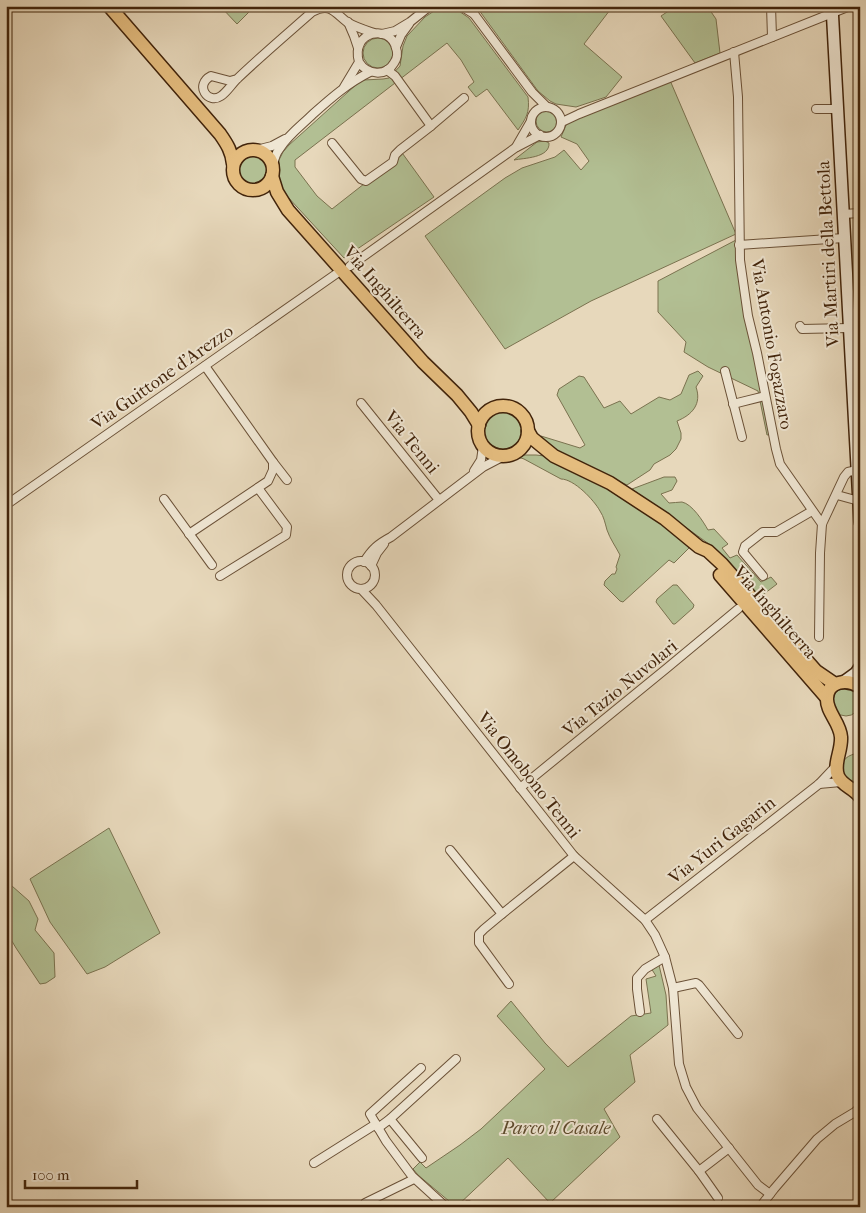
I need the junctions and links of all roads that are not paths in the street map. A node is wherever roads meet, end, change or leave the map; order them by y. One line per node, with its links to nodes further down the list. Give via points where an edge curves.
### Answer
1 (110, 6): 29 (main road, Via Inghilterra)
2 (461, 6): 6 (street)
3 (771, 6): 11 (street)
4 (850, 6): 7 (street)
5 (427, 8): 9 (street)
6 (472, 10): 20 (street)
7 (832, 10): 11 (street); 24 (main road, Via Martiri della Bettola)
8 (348, 22): 10 (street); 13 (street); 18 (street, via 327,8 312,12)
9 (410, 22): 10 (street); 12 (street)
10 (378, 34): 12 (street, via 391,38); 13 (street, via 368,35)
11 (772, 37): 14 (street)
12 (396, 47): 16 (street, via 396,59)
13 (358, 48): 15 (street)
14 (734, 52): 26 (street); 42 (street, Via Antonio Fogazzaro, via 738,97)
15 (359, 62): 17 (street); 19 (street)
16 (390, 68): 17 (street, via 381,73); 28 (street)
17 (370, 72): 19 (street)
18 (237, 79)
19 (344, 87): 31 (street)
20 (532, 92): 22 (street); 25 (street)
21 (464, 98): 28 (street)
22 (547, 107): 25 (street); 26 (street, via 555,109)
23 (816, 108): 24 (street)
24 (837, 109): 40 (main road, Via Martiri della Bettola)
25 (537, 110): 27 (street)
26 (561, 119): 30 (street, via 559,130 553,135)
27 (531, 121): 30 (street, via 533,129); 33 (street)
28 (431, 126): 32 (street, via 366,181)
29 (220, 134): 34 (main road, Via Inghilterra); 35 (main road, Via Inghilterra, via 229,146)
30 (540, 135): 33 (street)
31 (287, 138): 34 (street, via 272,146); 36 (street, via 276,153)
32 (332, 143)
33 (514, 148): 43 (street)
34 (253, 150): 35 (main road, via 240,154); 36 (main road, Via Inghilterra, via 267,155)
35 (233, 164): 37 (main road, Via Inghilterra, via 238,184 247,190)
36 (272, 171): 37 (main road, via 269,182); 38 (main road, Via Inghilterra, via 277,192)
37 (258, 189): 38 (main road, Via Inghilterra)
38 (288, 210): 49 (main road, Via Inghilterra)
39 (860, 213): 40 (street)
40 (843, 214): 41 (main road, Via Martiri della Bettola)
41 (844, 238): 42 (street); 46 (main road, Via Martiri della Bettola)
42 (739, 245): 50 (street, Via Antonio Fogazzaro, via 748,316)
43 (350, 266)
44 (336, 274): 47 (street, Via Guittone d'Arezzo)
45 (800, 326): 46 (street, via 802,329)
46 (849, 328): 62 (main road, Via Martiri della Bettola)
47 (205, 366): 61 (street); 70 (street, Via Guittone d'Arezzo)
48 (725, 371): 52 (street)
49 (457, 396): 53 (main road, Via Inghilterra, via 475,406); 54 (main road, Via Inghilterra)
50 (765, 396): 52 (street); 71 (street, Via Antonio Fogazzaro, via 780,464)
51 (361, 403): 68 (street, Via Tenni)
52 (733, 404): 56 (street)
53 (491, 409): 54 (main road); 55 (main road, Via Inghilterra, via 513,408 526,420)
54 (479, 425): 57 (main road, Via Inghilterra)
55 (528, 431): 58 (main road, via 527,439); 60 (main road, Via Inghilterra)
56 (742, 437)
57 (483, 446): 59 (main road, via 496,455); 63 (street, Via Omobono Tenni, via 481,460)
58 (517, 452): 59 (main road, Via Inghilterra); 60 (main road, Via Inghilterra)
59 (504, 456): 63 (street, Via Omobono Tenni)
60 (554, 456): 75 (main road, Via Inghilterra, via 610,484 665,519)
61 (273, 462): 64 (street); 65 (street, via 268,481)
62 (857, 470): 66 (street, via 848,472); 69 (main road, Via Martiri della Bettola)
63 (470, 476): 68 (street, Via Omobono Tenni)
64 (288, 480)
65 (258, 488): 74 (street); 78 (street, via 287,527 286,535)
66 (837, 495): 69 (street); 73 (street)
67 (164, 498): 74 (street)
68 (439, 500): 76 (street, Via Omobono Tenni, via 378,544 370,552)
69 (859, 501): 72 (main road, Via Martiri della Bettola)
70 (6, 505)
71 (812, 511): 73 (street, Via Antonio Fogazzaro); 79 (street, via 776,532 764,532 745,546 743,552)
72 (860, 522)
73 (822, 524): 84 (street)
74 (189, 534): 77 (street)
75 (700, 547): 86 (main road, Via Inghilterra, via 722,564 816,671); 88 (main road, Via Inghilterra, via 703,556)
76 (367, 564): 80 (street, Via Omobono Tenni, via 374,572); 81 (street, Via Omobono Tenni, via 355,562 347,574 352,586)
77 (212, 565)
78 (220, 576)
79 (763, 576)
80 (371, 584): 81 (street); 82 (street, Via Omobono Tenni)
81 (361, 589): 82 (street, Via Omobono Tenni)
82 (376, 605): 91 (street, Via Omobono Tenni)
83 (738, 609): 91 (street, Via Tazio Nuvolari)
84 (819, 637)
85 (860, 667): 86 (main road)
86 (840, 683): 87 (main road, via 856,684); 88 (main road)
87 (860, 688)
88 (826, 697): 89 (main road, via 841,735)
89 (836, 766): 90 (street, Via Yuri Gagarin); 92 (main road, via 837,773)
90 (819, 784): 92 (street); 96 (street, Via Yuri Gagarin)
91 (520, 788): 94 (street, Via Omobono Tenni)
92 (853, 788)
93 (450, 850): 95 (street)
94 (574, 856): 95 (street); 96 (street, Via Omobono Tenni)
95 (502, 914): 98 (street, via 478,938)
96 (644, 920): 97 (street, Via Omobono Tenni)
97 (665, 957): 99 (street, Via Omobono Tenni); 100 (street, via 637,978)
98 (509, 984)
99 (673, 988): 101 (street, via 699,985); 108 (street, Via Omobono Tenni, via 682,1077 694,1104)
100 (640, 1012)
101 (738, 1034)
102 (456, 1059): 105 (street)
103 (422, 1068): 107 (street, via 370,1114)
104 (860, 1107): 113 (street, via 817,1139)
105 (390, 1119): 107 (street); 109 (street)
106 (657, 1119): 111 (street)
107 (377, 1126): 110 (street); 112 (street)
108 (728, 1148): 111 (street); 113 (street, Via Omobono Tenni, via 758,1185)
109 (422, 1158)
110 (314, 1163)
111 (700, 1171): 114 (street)
112 (414, 1179): 115 (street); 116 (street)
113 (770, 1194): 117 (street)
114 (718, 1198)
115 (365, 1203)
116 (446, 1207)
117 (760, 1207)

